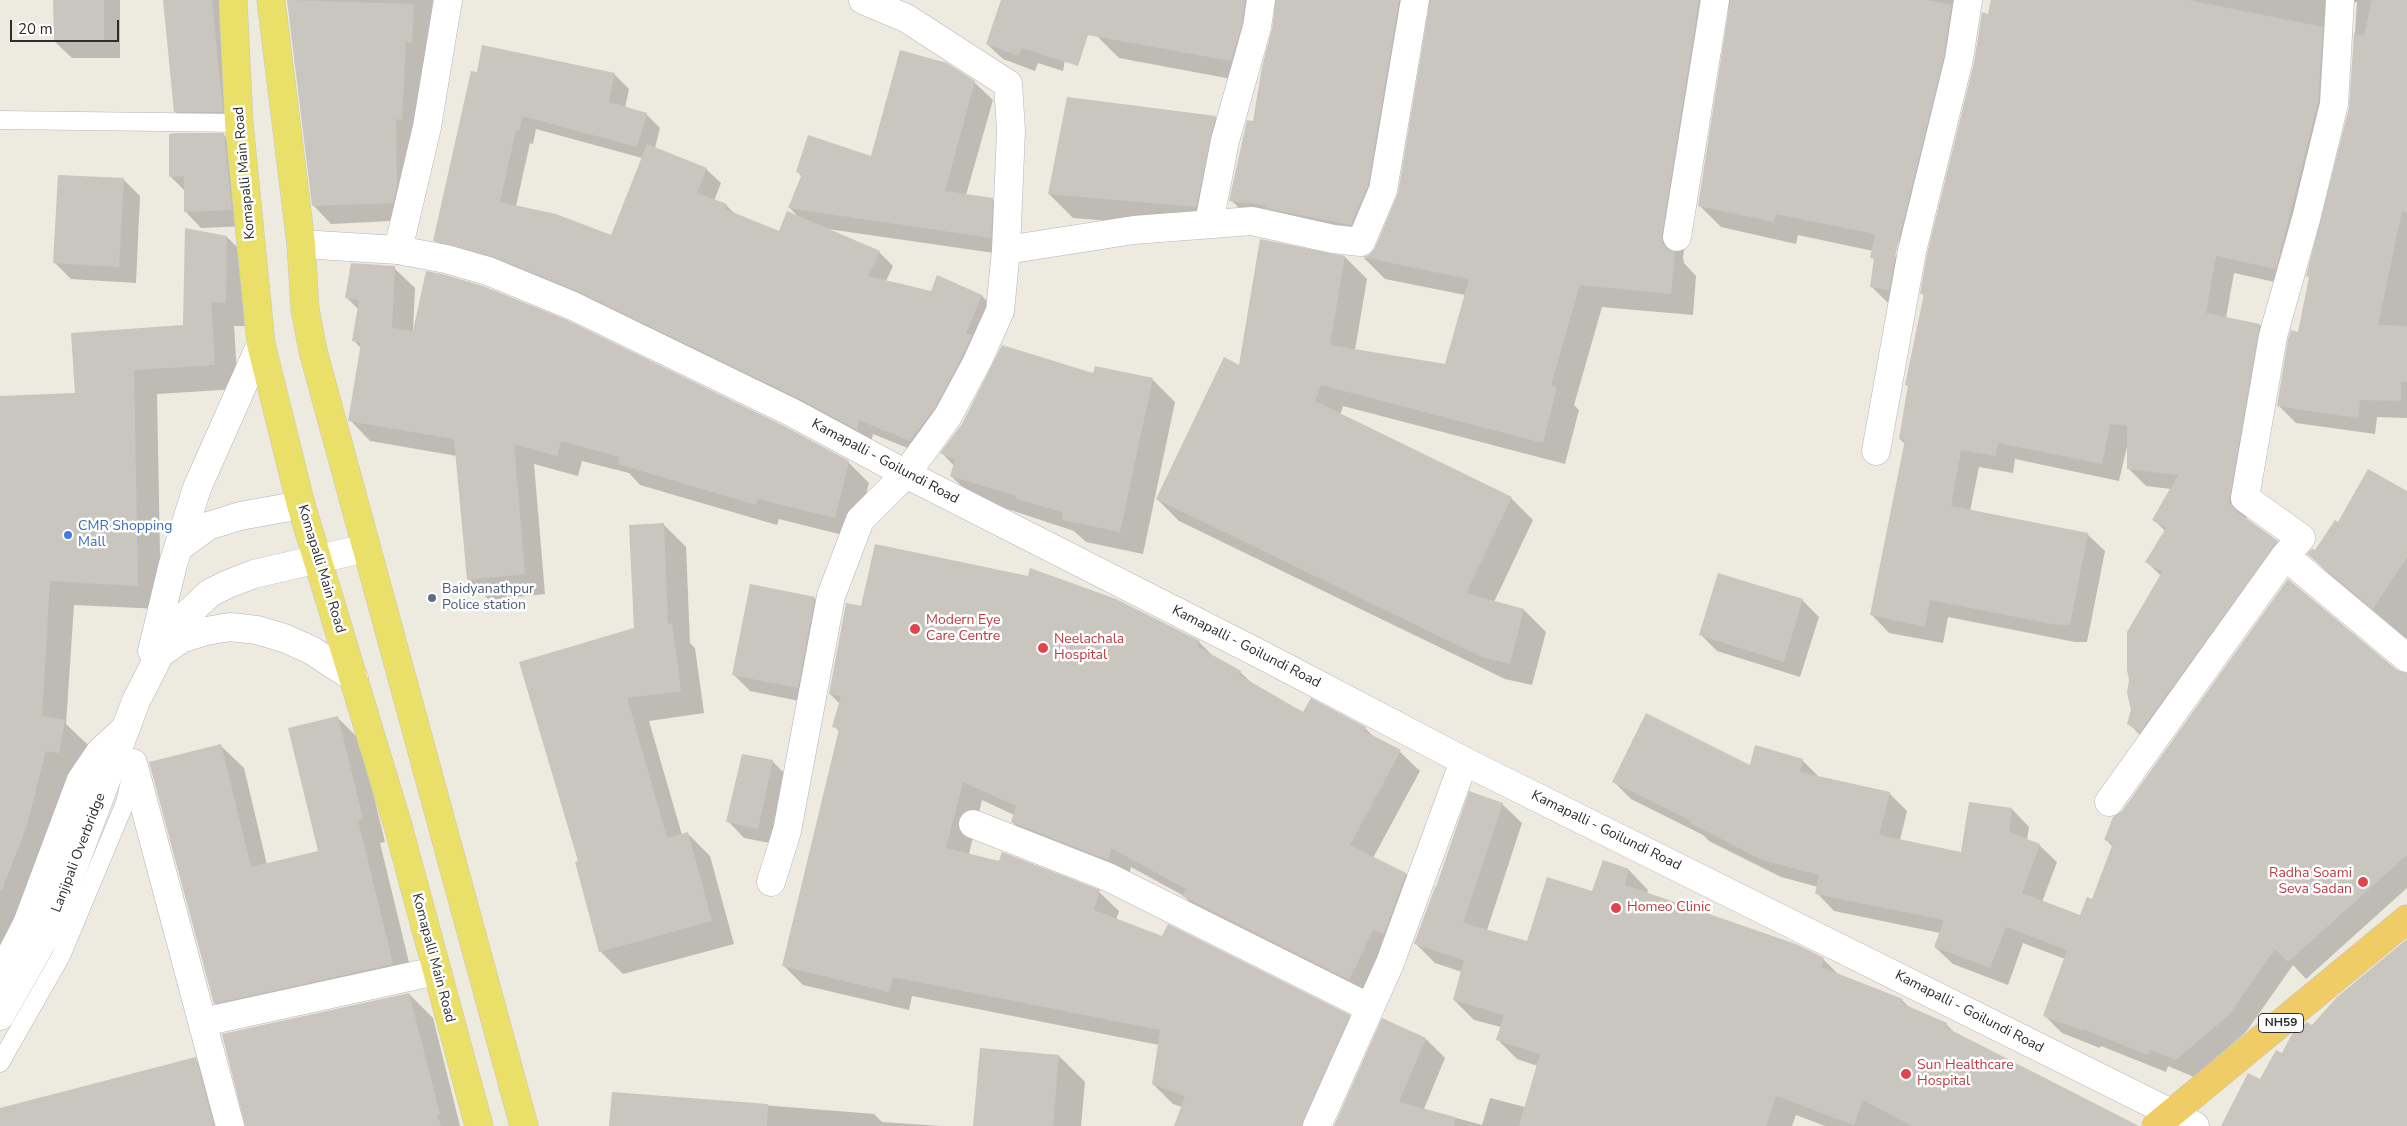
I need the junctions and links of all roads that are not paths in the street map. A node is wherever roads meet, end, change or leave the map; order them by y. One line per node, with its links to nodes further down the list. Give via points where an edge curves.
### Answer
1 (233, 0): 11 (main road, Komapalli Main Road)
2 (271, 0): 14 (main road)
3 (448, 0): 15 (street, via 427,127)
4 (863, 0): 16 (street, via 906,18 1008,84 1011,131)
5 (1261, 0): 12 (street, via 1257,27 1225,142)
6 (1415, 0): 12 (street, via 1383,190 1361,242 1252,221)
7 (1715, 0): 13 (street)
8 (1968, 0): 18 (street, via 1959,58 1912,251)
9 (2340, 0): 23 (street, via 2334,104 2273,336 2245,498 2301,538)
10 (0, 120): 11 (lane)
11 (240, 123): 17 (main road, Komapalli Main Road)
12 (1209, 223): 16 (street, via 1134,230)
13 (1677, 237)
14 (301, 244): 15 (street, Kamapalli - Goilundi Road); 22 (main road, via 305,309 313,351)
15 (398, 250): 19 (street, Kamapalli - Goilundi Road, via 488,271 572,306 742,388)
16 (1006, 250): 19 (street, via 1000,311 978,362 948,416)
17 (261, 344): 20 (main road, Komapalli Main Road); 21 (street, via 197,488)
18 (1876, 450)
19 (906, 474): 30 (street, Kamapalli - Goilundi Road); 34 (street, via 860,520 832,596 786,831)
20 (301, 505): 21 (street, via 240,516 208,526); 24 (main road, Komapalli Main Road)
21 (178, 548): 28 (street)
22 (366, 548): 24 (street); 45 (main road)
23 (2285, 556): 26 (street); 32 (street)
24 (317, 560): 25 (street, via 254,574 210,593 181,620); 27 (main road, Komapalli Main Road)
25 (161, 653): 27 (street, via 180,639 206,631 230,627 257,630 311,650); 28 (street)
26 (2407, 658)
27 (354, 678): 36 (main road, Komapalli Main Road)
28 (144, 684): 29 (street, Lanjipali Overbridge)
29 (126, 728): 31 (lane); 37 (street, via 100,752 81,780 27,924); 39 (street, Lanjipali Overbridge, via 51,926)
30 (1464, 761): 38 (street, via 1390,963); 42 (street, Kamapalli - Goilundi Road)
31 (134, 763): 40 (street); 41 (lane, via 125,803 60,956)
32 (2109, 802)
33 (973, 824): 38 (street, via 1108,877)
34 (771, 882)
35 (2407, 919): 42 (highway, NH59)
36 (436, 971): 40 (street); 44 (main road, Komapalli Main Road)
37 (0, 976)
38 (1370, 1008): 46 (street)
39 (0, 1016)
40 (203, 1022): 43 (street)
41 (0, 1063)
42 (2163, 1119): 47 (street, Kamapalli - Goilundi Road)
43 (230, 1126)
44 (479, 1126)
45 (524, 1126)
46 (1317, 1126)
47 (2195, 1126)

